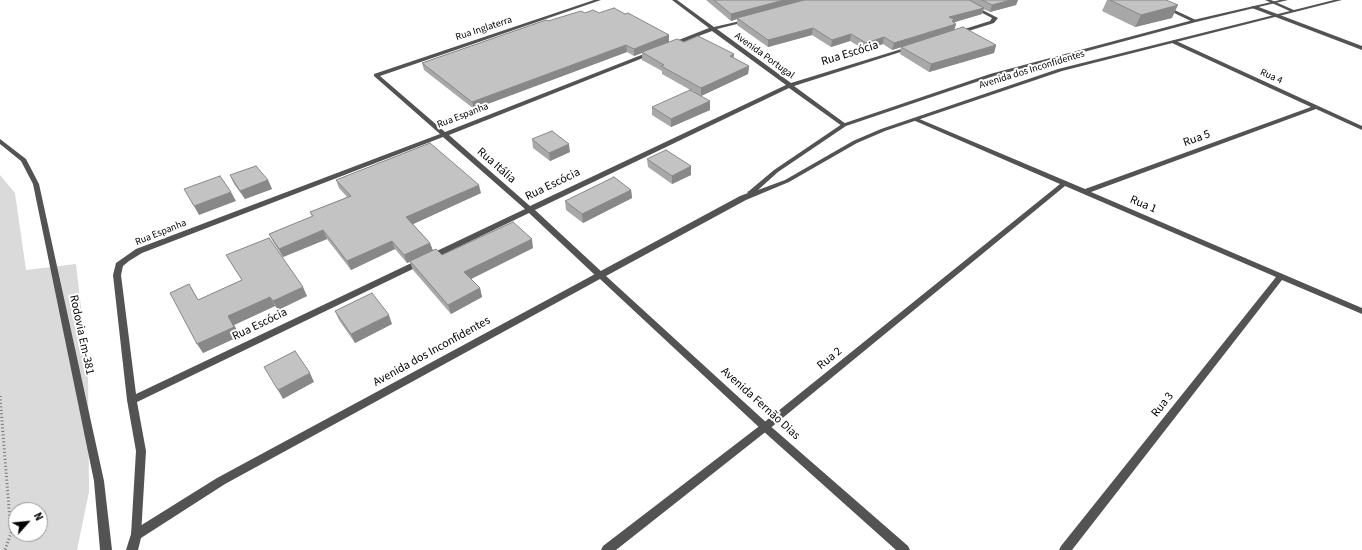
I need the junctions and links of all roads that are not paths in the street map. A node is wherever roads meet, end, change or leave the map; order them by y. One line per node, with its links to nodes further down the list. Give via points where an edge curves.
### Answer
1 (599, 0): 21 (street, Rua Inglaterra)
2 (674, 0): 14 (street, Avenida Portugal)
3 (959, 0): 15 (street, via 995,18 992,22)
4 (1149, 0): 13 (street)
5 (1267, 0): 8 (street)
6 (1286, 0): 8 (street, Avenida dos Inconfidentes)
7 (1340, 0): 10 (street, Avenida dos Inconfidentes)
8 (1274, 3): 9 (street, Avenida dos Inconfidentes); 10 (street)
9 (1254, 7): 11 (street); 13 (street, Avenida dos Inconfidentes)
10 (1294, 11): 11 (street, Avenida dos Inconfidentes)
11 (1276, 16): 16 (street, Avenida dos Inconfidentes); 19 (street)
12 (756, 17): 14 (street)
13 (1195, 21): 25 (street, Avenida dos Inconfidentes, via 992,75)
14 (712, 29): 18 (street); 22 (street, Avenida Portugal)
15 (947, 36)
16 (1174, 42): 23 (street, Rua 4); 24 (street, Avenida dos Inconfidentes, via 1060,70)
17 (917, 46): 22 (street, Rua Escócia)
18 (667, 47)
19 (1362, 48)
20 (660, 50): 27 (street, Rua Espanha)
21 (376, 75): 27 (street, Rua Itália)
22 (790, 86): 25 (street, Avenida Portugal); 32 (street, Rua Escócia)
23 (1316, 107): 26 (street, Rua 4); 30 (street, Rua 5)
24 (915, 119): 29 (street, Rua 1); 31 (street, Avenida dos Inconfidentes, via 855,142 787,181)
25 (844, 125): 31 (street, Avenida dos Inconfidentes, via 776,171)
26 (1362, 128)
27 (444, 135): 32 (street, Rua Itália); 36 (street, Rua Espanha, via 126,258 119,265 117,275)
28 (0, 140): 39 (street, Rodovia Em-381, via 24,160 36,184 99,481)
29 (1065, 183): 30 (street, Rua 1); 37 (street, Rua 2)
30 (1085, 192): 34 (street, Rua 1)
31 (743, 198): 33 (street, Avenida dos Inconfidentes)
32 (530, 210): 33 (street, Rua Itália); 36 (street, Rua Escócia)
33 (600, 275): 37 (street, Avenida Fernão Dias); 38 (street, Avenida dos Inconfidentes, via 221,480)
34 (1281, 276): 35 (street, Rua 1); 43 (street, Rua 3)
35 (1362, 311)
36 (132, 400): 38 (street, via 141,451)
37 (765, 427): 41 (street, Rua 2); 42 (street, Avenida Fernão Dias)
38 (136, 535): 40 (street)
39 (106, 550)
40 (132, 550)
41 (608, 550)
42 (904, 550)
43 (1066, 550)

